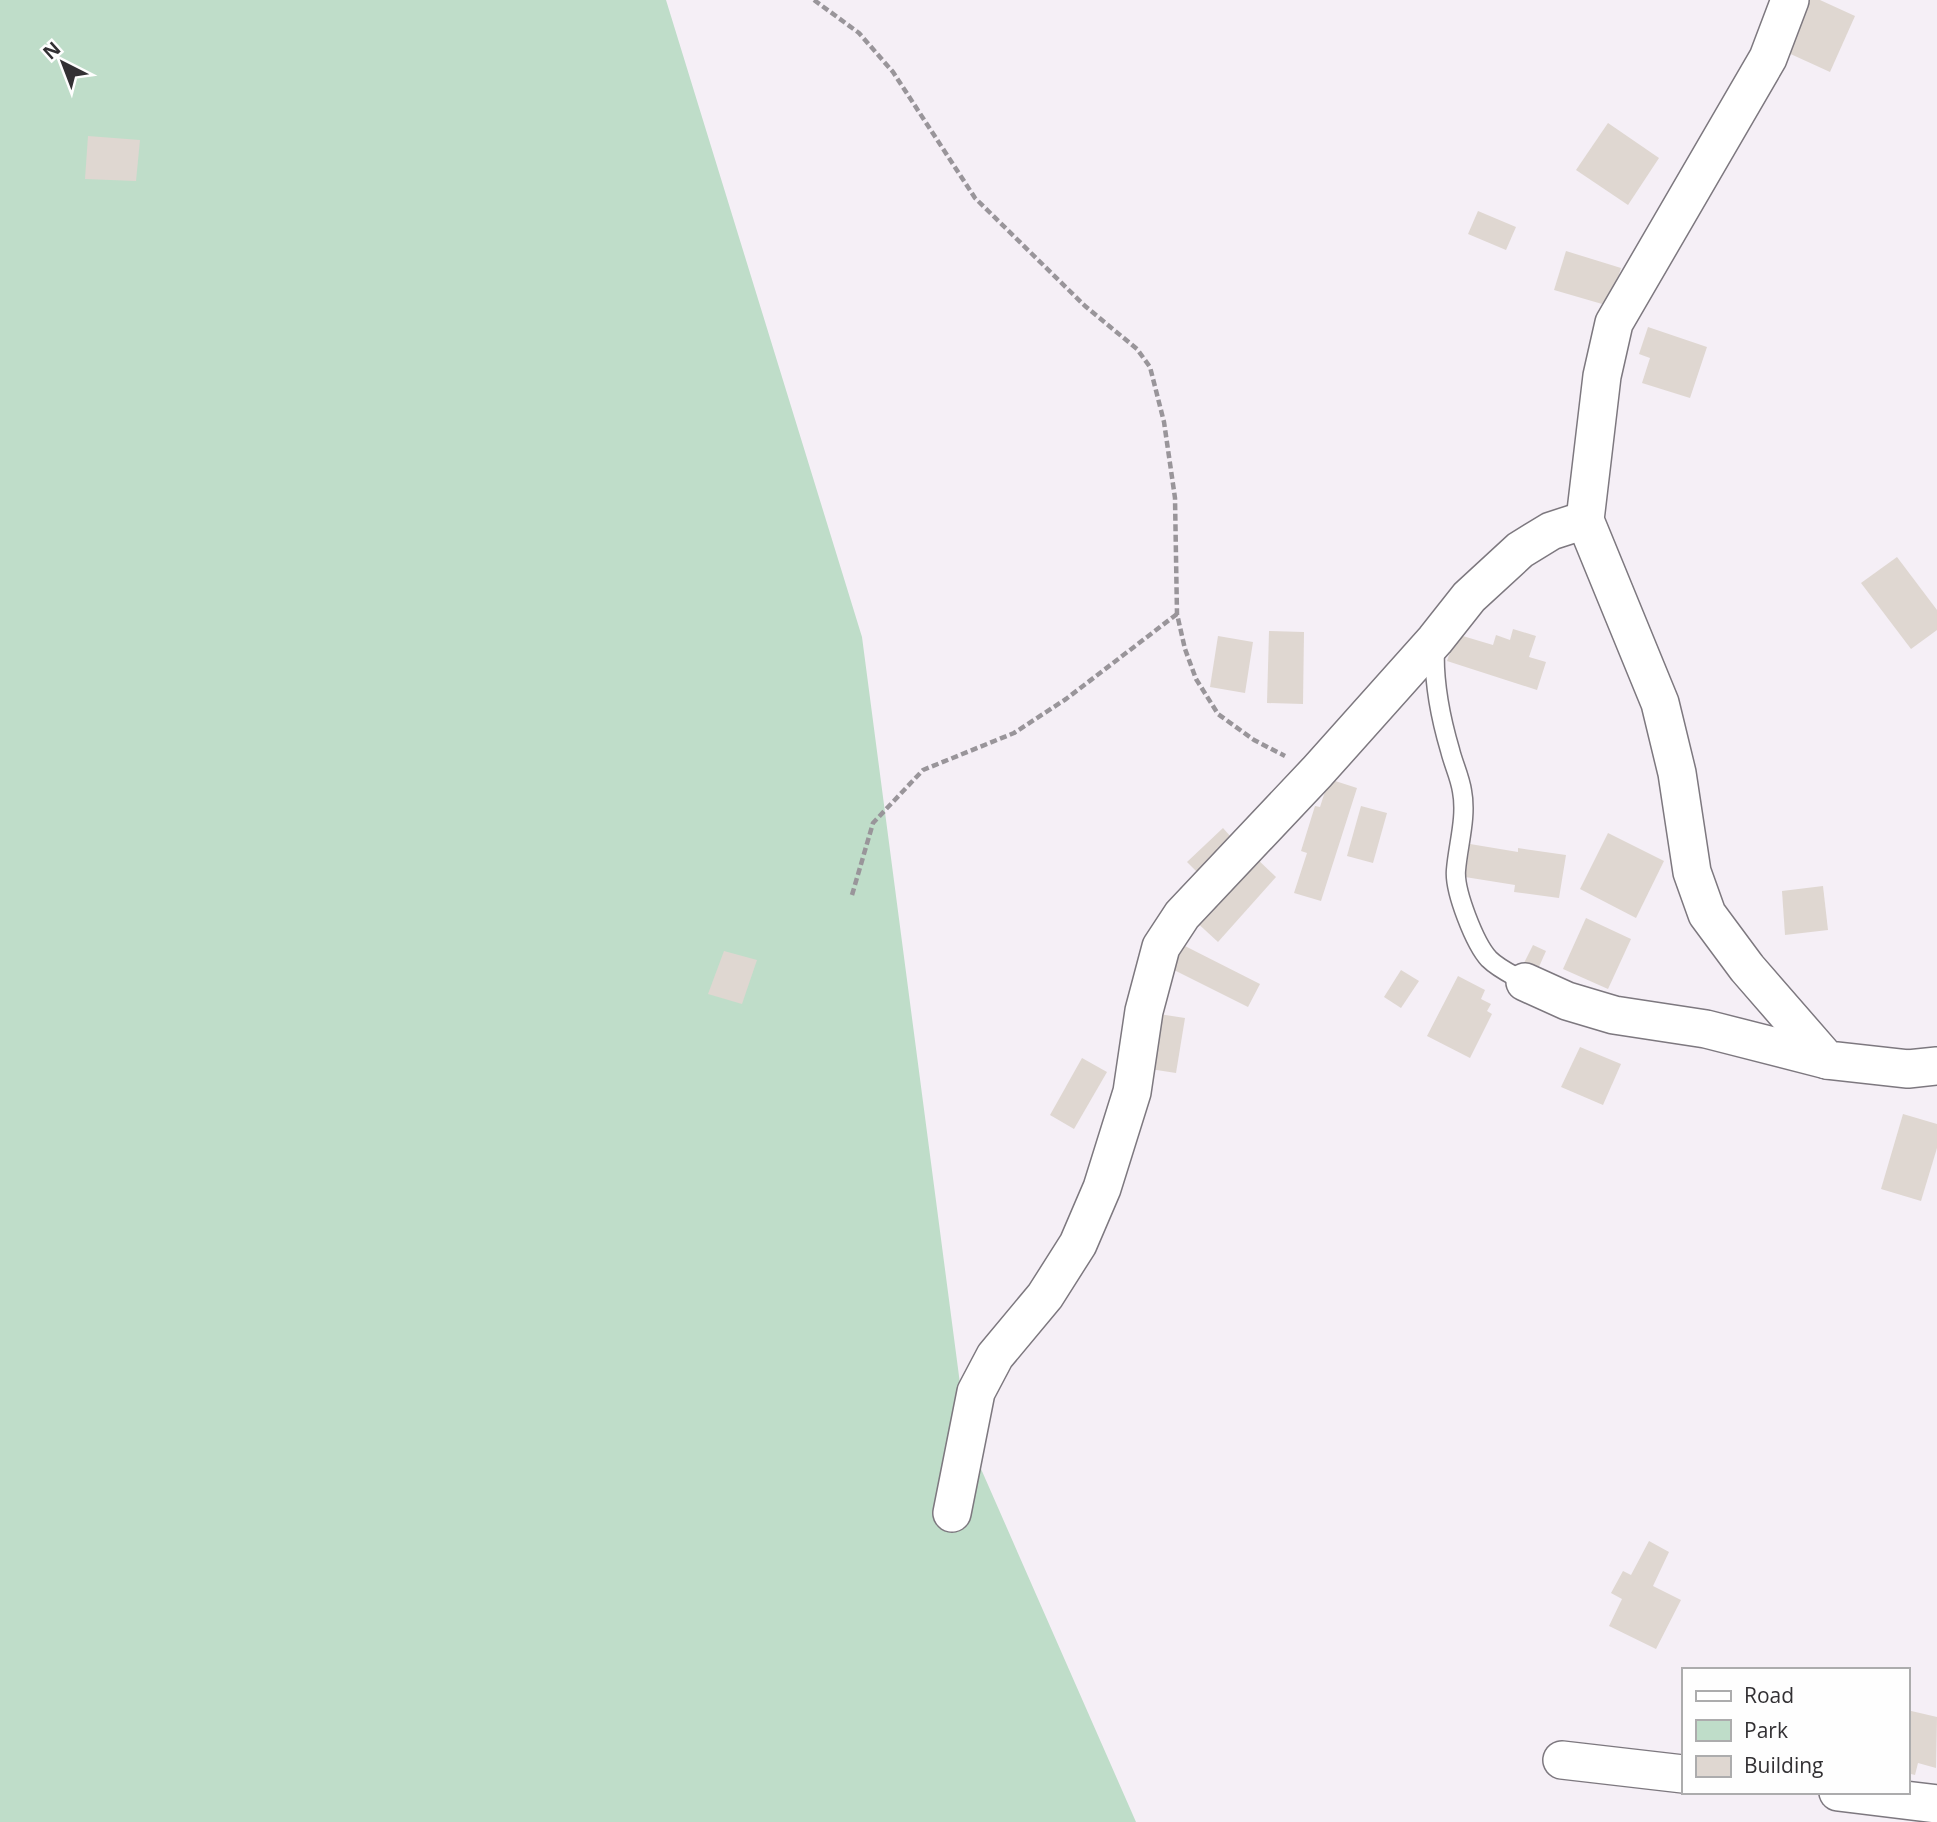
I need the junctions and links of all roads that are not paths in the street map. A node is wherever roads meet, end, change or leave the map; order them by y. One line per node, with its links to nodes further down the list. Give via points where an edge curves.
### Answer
1 (1790, 0): 2 (street, via 1763,68 1614,323 1602,376)
2 (1585, 520): 3 (street, via 1551,531 1520,550 1469,597); 5 (street, via 1660,703 1677,773 1692,872 1707,914)
3 (1435, 640): 4 (lane, via 1434,667 1444,732 1463,792 1455,874 1462,903 1489,958); 7 (street, via 1182,915 1161,947 1144,1012 1132,1092 1102,1188 1078,1244 1045,1296 995,1356 976,1392)
4 (1525, 982): 5 (street, via 1614,1015 1706,1029)
5 (1827, 1060): 6 (street, via 1908,1069)
6 (1937, 1066)
7 (952, 1513)
8 (1562, 1760): 9 (street)
9 (1682, 1774)
10 (1855, 1794): 11 (street)
11 (1937, 1804)

